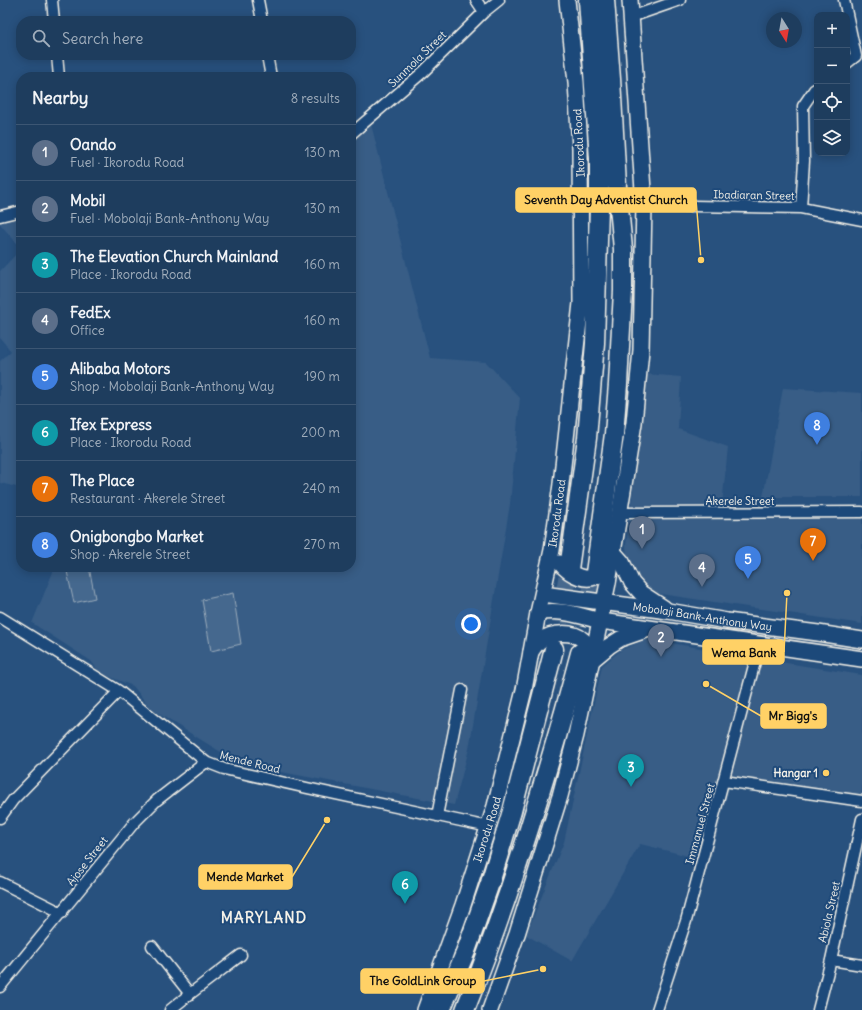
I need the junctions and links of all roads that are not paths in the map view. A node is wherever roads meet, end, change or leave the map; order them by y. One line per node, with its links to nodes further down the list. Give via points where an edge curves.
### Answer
1 (52, 0): 12 (street)
2 (258, 0): 13 (street)
3 (476, 0): 11 (street)
4 (499, 0): 11 (street, Sunmola Street)
5 (567, 0): 29 (main road, Ikorodu Road, via 580,148 581,303)
6 (588, 0): 31 (highway, Ikorodu Road, via 599,159 595,343 587,438)
7 (605, 0): 32 (highway, via 623,249 623,291 614,434)
8 (630, 0): 14 (main road)
9 (680, 0): 14 (street)
10 (844, 0): 15 (street)
11 (484, 12): 21 (street, Sunmola Street, via 423,72)
12 (54, 16)
13 (261, 16)
14 (631, 17): 22 (main road)
15 (859, 58)
16 (57, 60): 18 (street)
17 (268, 60): 19 (street)
18 (59, 72)
19 (270, 72)
20 (814, 90): 23 (street, via 803,106 804,161)
21 (356, 130)
22 (644, 205): 23 (street, Ibadiaran Street); 28 (main road, via 641,350 634,423)
23 (801, 208): 26 (street, Ibadiaran Street)
24 (16, 212): 25 (street)
25 (0, 216)
26 (862, 220)
27 (862, 512): 28 (street, Akerele Street)
28 (619, 513): 30 (main road)
29 (552, 550): 30 (main road, via 564,567 574,575 584,578 603,572); 33 (main road, Ikorodu Road)
30 (614, 553): 34 (main road); 35 (main road, via 641,593)
31 (569, 569)
32 (595, 573)
33 (543, 594): 34 (main road, Mobolaji Bank-Anthony Way); 36 (main road, Ikorodu Road)
34 (604, 603): 35 (main road, Mobolaji Bank-Anthony Way); 38 (main road)
35 (668, 611): 40 (main road, Mobolaji Bank-Anthony Way)
36 (538, 613): 38 (main road, Mobolaji Bank-Anthony Way, via 561,611); 43 (main road, Ikorodu Road)
37 (0, 617): 47 (street, Mende Road)
38 (601, 621): 39 (main road, Mobolaji Bank-Anthony Way); 44 (main road)
39 (652, 628): 41 (main road, Mobolaji Bank-Anthony Way); 44 (main road, via 620,639)
40 (862, 640)
41 (760, 643): 45 (main road, Mobolaji Bank-Anthony Way); 49 (street, Immanuel Street)
42 (554, 648): 65 (highway, Ikorodu Road, via 512,811 490,883 466,951)
43 (531, 652): 44 (main road, via 543,638 558,634 577,637 584,641 588,649); 54 (main road, Ikorodu Road, via 511,744)
44 (585, 657): 66 (highway, via 566,708 522,852); 67 (main road, via 578,727 560,796 517,934)
45 (862, 659)
46 (462, 690): 51 (street)
47 (119, 691): 48 (street, Mende Road); 52 (street, via 13,800)
48 (206, 762): 51 (street, Mende Road, via 224,769); 56 (street, Ajose Street, via 157,800 134,823)
49 (724, 781): 50 (street); 68 (street, Immanuel Street, via 686,921)
50 (862, 802)
51 (437, 816): 54 (street, Mende Road)
52 (0, 818)
53 (862, 819): 59 (street, Abiola Street)
54 (489, 827): 64 (main road, Ikorodu Road)
55 (0, 882): 56 (street)
56 (62, 912): 61 (street, Ajose Street)
57 (152, 946): 62 (street)
58 (241, 955): 62 (street)
59 (831, 960): 60 (street); 69 (street, Abiola Street)
60 (862, 965)
61 (0, 987)
62 (190, 994): 63 (street)
63 (170, 1010)
64 (425, 1010)
65 (441, 1010)
66 (465, 1010)
67 (490, 1010)
68 (657, 1010)
69 (818, 1010)

